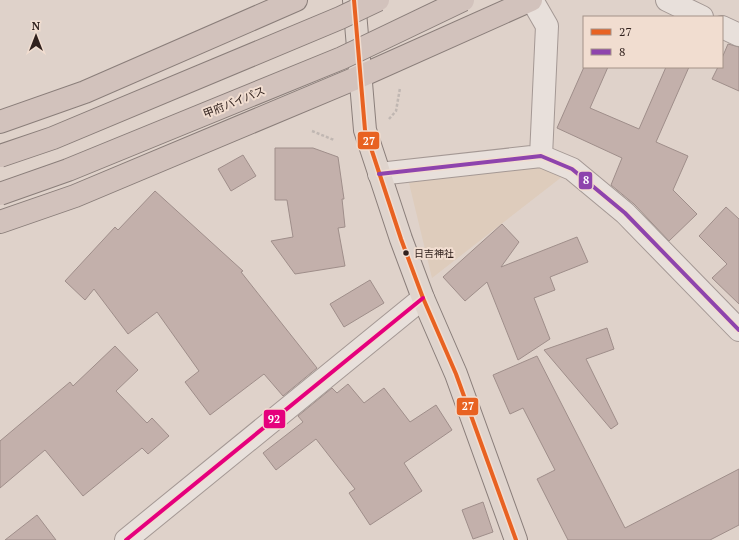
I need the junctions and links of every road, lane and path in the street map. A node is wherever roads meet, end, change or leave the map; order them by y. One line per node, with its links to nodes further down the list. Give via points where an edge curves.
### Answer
1 (296, 0): 12 (highway, via 85,92)
2 (354, 0): 10 (main road)
3 (378, 0): 16 (highway, bridge, via 53,138)
4 (463, 0): 19 (highway, 甲府バイパス, bridge, via 342,58 68,170)
5 (532, 0): 10 (highway); 17 (street, via 547,26)
6 (667, 0): 7 (street)
7 (700, 16)
8 (723, 27): 9 (street)
9 (739, 35)
10 (361, 76): 18 (main road, via 365,130); 20 (highway, via 75,196)
11 (400, 88): 13 (path, via 396,111)
12 (0, 122)
13 (384, 123)
14 (312, 131): 15 (path)
15 (334, 140)
16 (0, 156)
17 (541, 156): 18 (street); 22 (street, via 572,168 625,213)
18 (379, 174): 21 (main road)
19 (0, 194)
20 (0, 222)
21 (423, 298): 23 (street); 24 (main road, via 456,374)
22 (739, 330)
23 (126, 540)
24 (516, 540)

